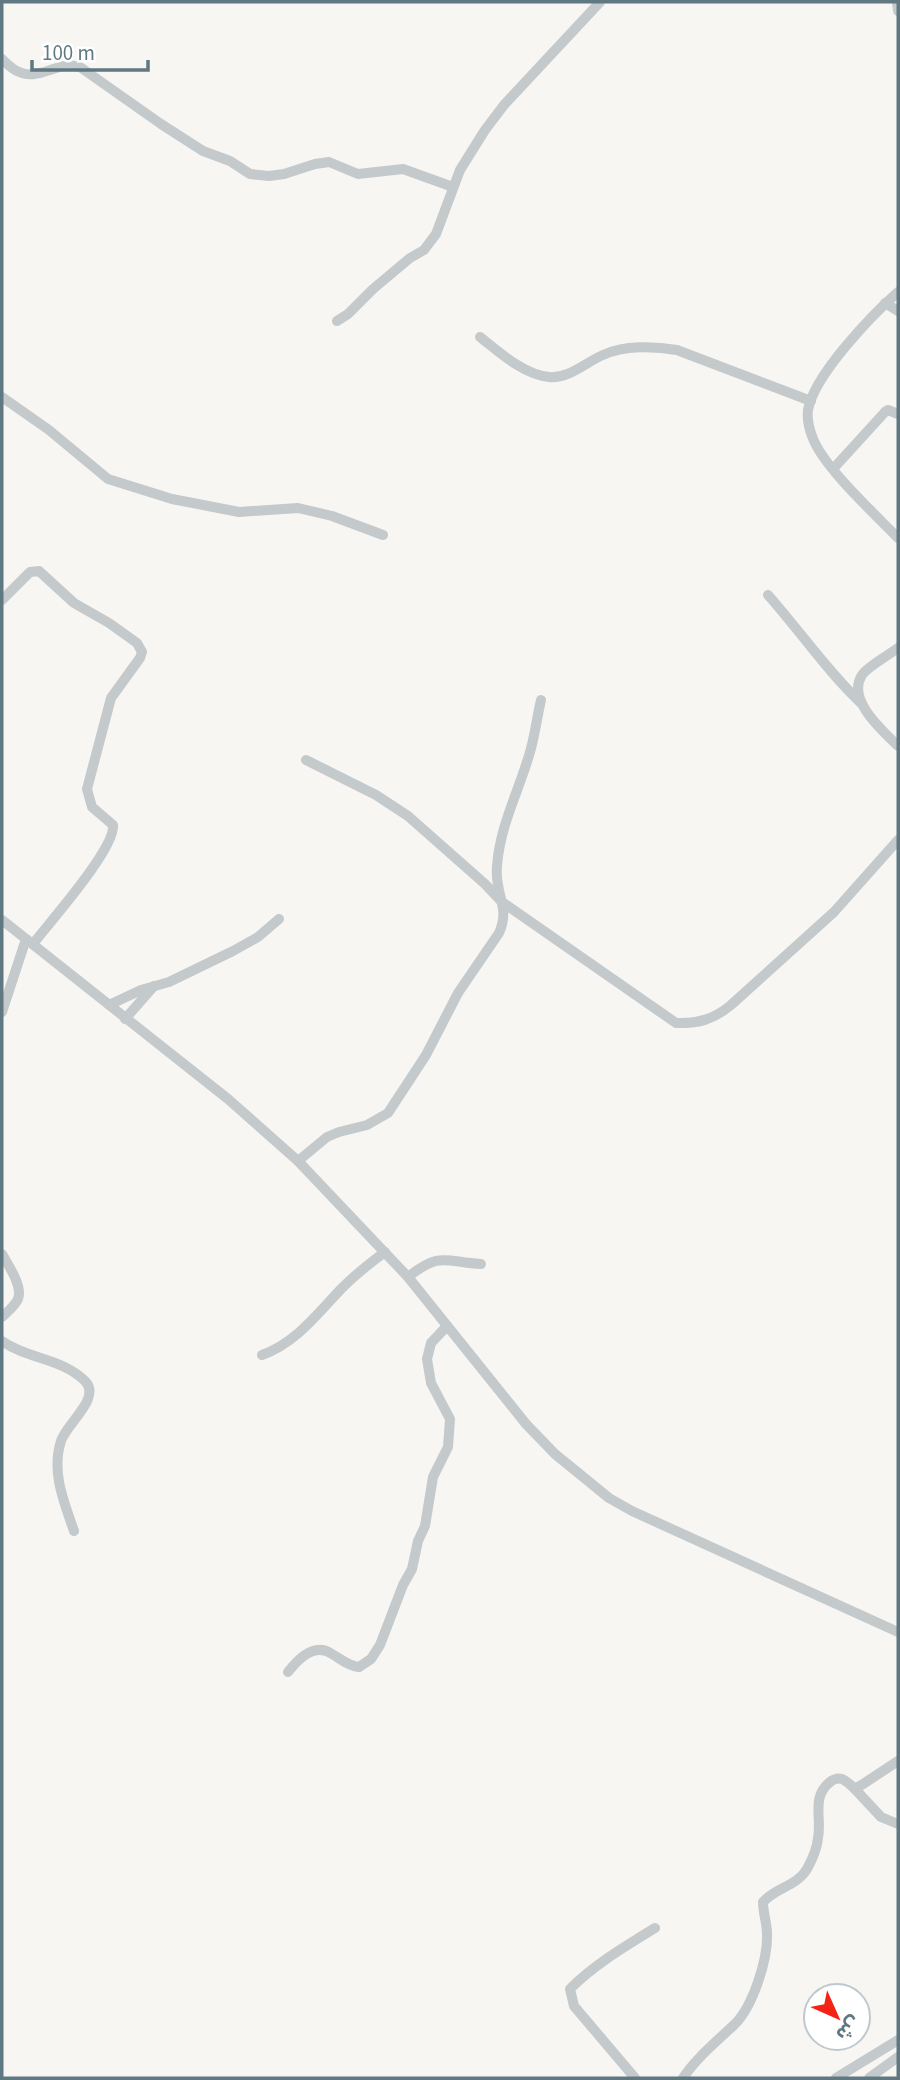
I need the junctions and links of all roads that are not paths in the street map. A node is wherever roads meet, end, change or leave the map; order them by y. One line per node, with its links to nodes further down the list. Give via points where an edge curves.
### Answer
1 (600, 2): 5 (street, via 504,105)
2 (897, 2): 3 (street)
3 (898, 11)
4 (2, 59): 5 (street, via 16,71 34,75 71,64 80,67 142,112 250,174 284,174 329,162 358,174 403,169)
5 (453, 187): 9 (street, via 436,234 424,250)
6 (898, 292): 7 (street)
7 (885, 303): 8 (street); 12 (street, via 844,348)
8 (898, 312)
9 (337, 321)
10 (480, 337): 12 (street, via 529,372 547,377 572,372 613,351 663,347)
11 (2, 397): 15 (street, via 108,479 172,499 239,512 298,508)
12 (811, 401): 14 (street, via 812,438)
13 (898, 414): 14 (street, via 885,412)
14 (833, 469): 16 (street)
15 (383, 535)
16 (898, 538)
17 (768, 594): 21 (street)
18 (2, 600): 28 (street, via 30,572 39,571 74,603 137,643 142,652 111,698 87,789 92,807 113,825 114,832 75,891)
19 (898, 648): 21 (street, via 862,675)
20 (541, 700): 25 (street, via 530,752 500,842 496,880)
21 (862, 704): 22 (street)
22 (898, 746)
23 (306, 760): 25 (street, via 408,816)
24 (898, 840): 25 (street, via 834,912 722,1013 699,1023 669,1020)
25 (502, 902): 33 (street, via 499,933 457,992 426,1055 388,1113 327,1137)
26 (279, 919): 29 (street, via 233,951)
27 (2, 920): 28 (street)
28 (29, 941): 30 (street); 31 (street)
29 (154, 986): 30 (street); 32 (street)
30 (109, 1005): 32 (street)
31 (2, 1012)
32 (125, 1019): 33 (street, via 228,1099)
33 (298, 1161): 34 (street)
34 (385, 1252): 37 (street); 41 (street, via 303,1329)
35 (2, 1254): 38 (street, via 19,1293)
36 (481, 1264): 37 (street, via 439,1259)
37 (408, 1277): 39 (street)
38 (2, 1318)
39 (447, 1326): 43 (street, via 526,1424 609,1498); 44 (street, via 431,1343 427,1359 431,1382 450,1419 448,1447 433,1478 412,1569 380,1645 359,1667 320,1649 297,1661)
40 (2, 1341): 42 (street, via 70,1370 91,1390 61,1439 57,1458 58,1485)
41 (262, 1355)
42 (74, 1531)
43 (898, 1632)
44 (288, 1672)
45 (898, 1761): 46 (street)
46 (854, 1788): 47 (street, via 881,1817); 52 (street, via 836,1778 820,1793 818,1842 805,1873 763,1902 767,1945 746,2010)
47 (898, 1824)
48 (655, 1928): 51 (street, via 570,1989 574,2006)
49 (898, 2039): 53 (street)
50 (898, 2057): 54 (street)
51 (635, 2078)
52 (683, 2078)
53 (836, 2078)
54 (869, 2078)

